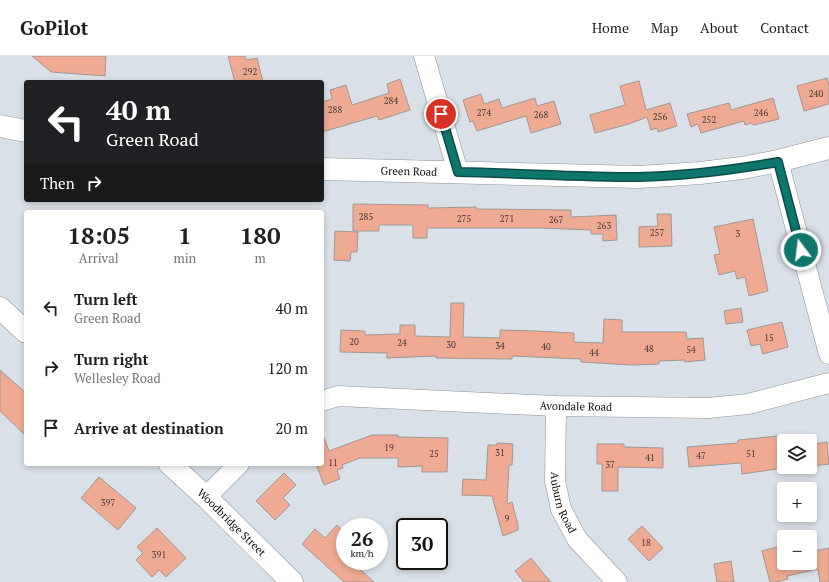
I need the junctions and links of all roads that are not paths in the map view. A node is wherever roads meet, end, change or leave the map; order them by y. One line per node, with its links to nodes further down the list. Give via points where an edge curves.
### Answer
1 (424, 56): 7 (street)
2 (0, 126): 3 (street)
3 (24, 131)
4 (829, 148): 5 (street, Green Road)
5 (778, 162): 7 (street, Green Road, via 700,173 639,177); 10 (street)
6 (324, 168): 7 (street, Green Road)
7 (458, 172)
8 (0, 308): 9 (street)
9 (24, 330)
10 (829, 354)
11 (829, 383): 13 (street, Avondale Road, via 748,404 708,408)
12 (324, 400): 13 (street, Avondale Road, via 338,396)
13 (556, 406): 18 (street, Auburn Road, via 555,481 560,509 577,538)
14 (172, 466): 16 (street, Woodbridge Street)
15 (237, 466): 16 (street)
16 (206, 497): 17 (street, Woodbridge Street)
17 (292, 582)
18 (617, 582)

